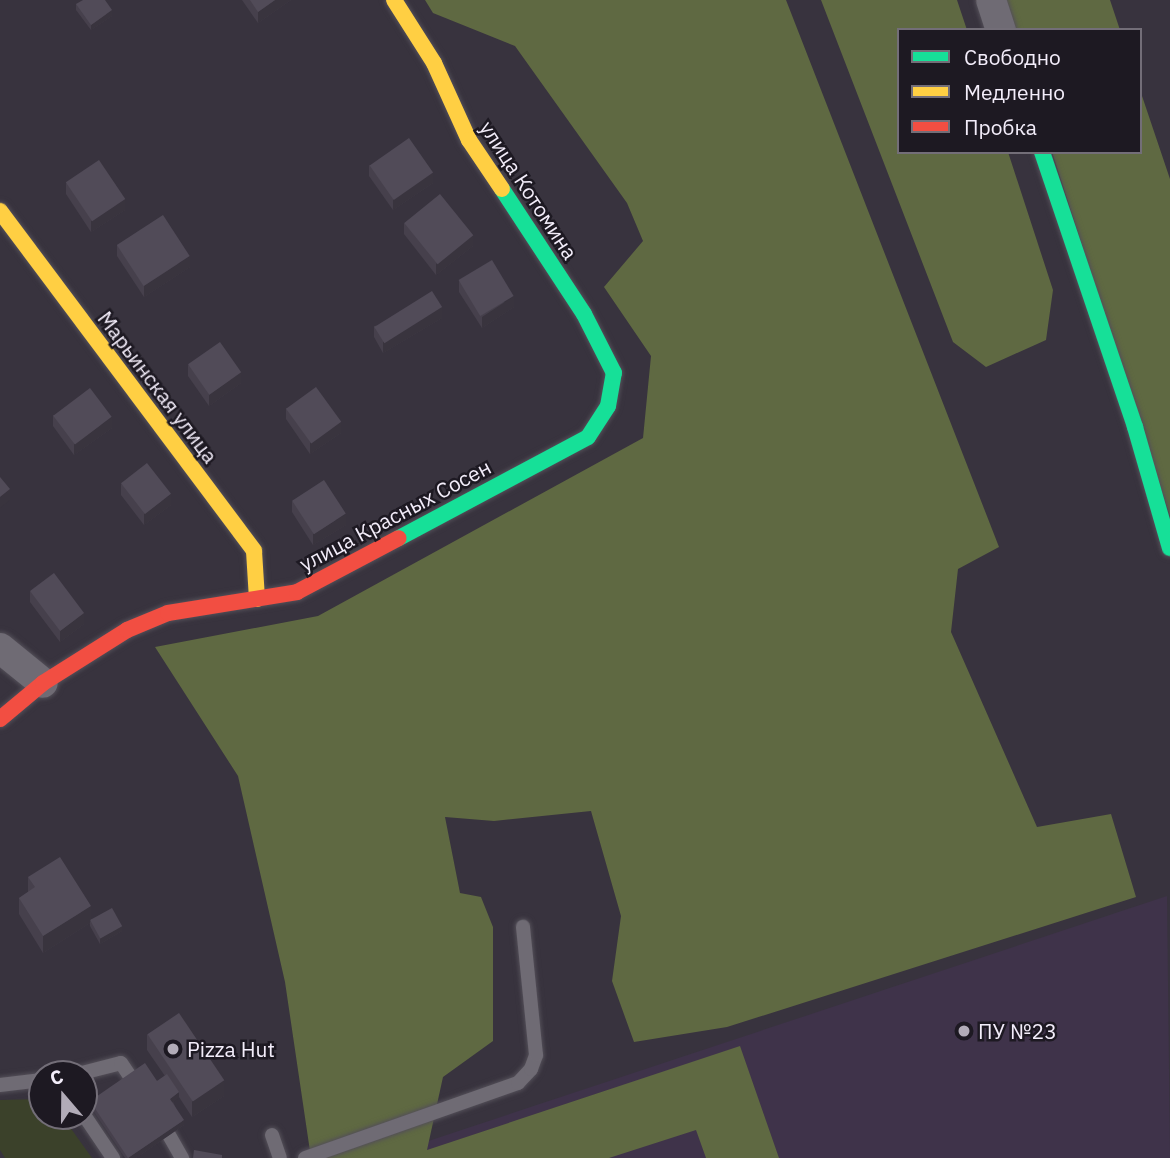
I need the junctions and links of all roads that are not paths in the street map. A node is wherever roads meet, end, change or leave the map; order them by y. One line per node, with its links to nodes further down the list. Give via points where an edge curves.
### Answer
1 (394, 0): 6 (street, улица Котомина, via 434,63 469,141 584,314 614,373)
2 (991, 0): 3 (street)
3 (1000, 28)
4 (1043, 154): 7 (street, via 1135,427)
5 (0, 211): 8 (street, Марьинская улица, via 254,551)
6 (608, 406): 8 (street, улица Красных Сосен, via 588,437 297,592)
7 (1170, 548)
8 (257, 599): 10 (street, улица Красных Сосен, via 168,613 127,630)
9 (0, 648): 10 (street)
10 (43, 682): 11 (street, улица Красных Сосен)
11 (0, 719)
12 (523, 926): 21 (lane, via 536,1055 519,1083)
13 (98, 1069): 19 (lane, via 121,1063 183,1153)
14 (28, 1082): 15 (lane)
15 (0, 1085)
16 (94, 1130): 18 (lane)
17 (272, 1135): 20 (lane)
18 (113, 1158)
19 (182, 1158)
20 (280, 1158)
21 (305, 1158)

